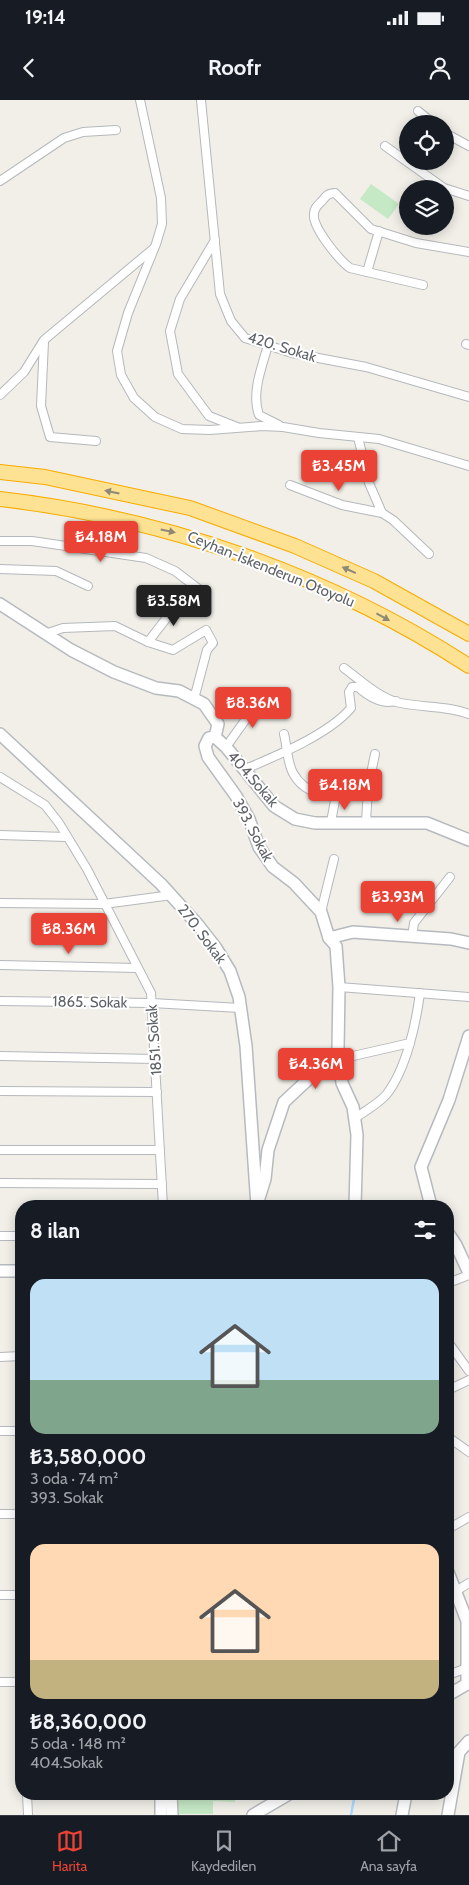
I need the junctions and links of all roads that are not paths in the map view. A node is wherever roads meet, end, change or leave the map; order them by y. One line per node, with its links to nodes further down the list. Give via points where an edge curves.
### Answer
1 (140, 100): 13 (street, via 161,198 162,224)
2 (201, 100): 12 (street, 420. Sokak)
3 (418, 111): 4 (street)
4 (423, 115)
5 (116, 130): 9 (street, via 83,132 64,138)
6 (454, 138): 8 (street)
7 (385, 146): 10 (street, via 444,188)
8 (469, 146)
9 (0, 180)
10 (469, 196)
11 (378, 232): 14 (street, via 416,243); 15 (street); 15 (street, via 335,193 328,194 314,210 315,222 338,258 350,268)
12 (215, 240): 18 (street, 420. Sokak, via 220,294 231,321 245,338); 22 (street, via 180,298 170,331 178,374 209,416)
13 (155, 248): 17 (street); 22 (street, via 128,313 117,351 121,375 134,398 155,417 182,429)
14 (469, 252)
15 (367, 272): 16 (street)
16 (424, 285)
17 (44, 340): 19 (street, via 24,372); 24 (street, via 41,406 50,437)
18 (268, 345): 20 (street, 420. Sokak); 21 (street, via 256,391 257,409 259,415)
19 (0, 395)
20 (469, 396)
21 (283, 427): 22 (street); 23 (street)
22 (240, 428)
23 (358, 437): 25 (street, via 379,439); 29 (street, via 369,483)
24 (96, 441)
25 (469, 466)
26 (0, 472): 38 (highway, Ceyhan-İskenderun Otoyolu, one-way to 26, via 374,581 294,546 190,508 45,477)
27 (290, 485): 29 (street, via 342,505)
28 (0, 499): 40 (highway, Ceyhan-İskenderun Otoyolu, one-way to 40, via 40,504 182,534 285,571 362,605)
29 (382, 513): 31 (street)
30 (0, 541): 34 (street, via 32,542 146,558 176,571)
31 (429, 554)
32 (0, 569): 33 (street, via 56,571)
33 (88, 586)
34 (200, 590)
35 (182, 598): 39 (street)
36 (0, 604): 37 (street)
37 (45, 634): 39 (street, via 63,628 115,626); 43 (street, via 114,672 156,688 179,691)
38 (469, 634)
39 (148, 642): 43 (street, via 173,650 206,630 213,643 207,650)
40 (469, 666)
41 (344, 668): 44 (street, via 379,694)
42 (262, 698): 49 (street)
43 (194, 699): 48 (street, via 204,704 218,724)
44 (396, 702): 45 (street, via 455,708); 50 (street, via 382,702 358,687 352,687 349,692 350,710)
45 (469, 714)
46 (0, 734): 63 (street, 270. Sokak)
47 (284, 734): 50 (street)
48 (215, 737): 49 (street, 404.Sokak); 66 (street, 393. Sokak, via 209,738 205,746 208,757 236,796 259,847 273,867 294,883)
49 (226, 747): 52 (street, 404.Sokak)
50 (288, 751): 52 (street); 54 (street, via 292,771 303,788 323,795)
51 (375, 754): 55 (street)
52 (243, 770): 56 (street, 404.Sokak, via 274,806 295,819)
53 (0, 777): 59 (street, 1851. Sokak, via 45,806)
54 (336, 795): 55 (street); 56 (street)
55 (368, 796): 57 (street)
56 (332, 822): 57 (street, 404.Sokak)
57 (366, 822): 60 (street, 404.Sokak, via 427,823)
58 (0, 835): 59 (street)
59 (67, 836): 65 (street, 1851. Sokak)
60 (469, 840)
61 (334, 859): 66 (street)
62 (450, 877): 67 (street, via 414,923)
63 (172, 895): 65 (street); 77 (street, 270. Sokak, via 216,948 230,971)
64 (0, 903): 65 (street)
65 (104, 904): 71 (street, 1851. Sokak)
66 (321, 912): 68 (street, 393. Sokak)
67 (412, 937): 68 (street, via 353,932); 69 (street)
68 (329, 938): 72 (street, 393. Sokak, via 336,946)
69 (469, 943)
70 (0, 964): 71 (street)
71 (138, 968): 76 (street, 1851. Sokak, via 151,993)
72 (339, 987): 73 (street); 82 (street, 393. Sokak)
73 (420, 993): 74 (street); 79 (street)
74 (469, 997)
75 (0, 1001): 76 (street, 1865. Sokak)
76 (152, 1003): 77 (street, 1865. Sokak); 81 (street, 1851. Sokak)
77 (240, 1008): 91 (street, 270. Sokak, via 246,1046)
78 (469, 1036): 94 (street, via 449,1100 421,1167)
79 (410, 1043): 82 (street); 85 (street, via 386,1095)
80 (0, 1056): 81 (street)
81 (156, 1059): 84 (street, 1851. Sokak)
82 (335, 1059): 85 (street, 393. Sokak); 92 (street, via 284,1102 268,1150)
83 (0, 1091): 84 (street)
84 (158, 1092): 87 (street, 1851. Sokak)
85 (355, 1118): 93 (street, 393. Sokak)
86 (0, 1150): 87 (street)
87 (160, 1150): 89 (street, 1851. Sokak)
88 (0, 1184): 89 (street)
89 (162, 1184): 90 (street, 1851. Sokak)
90 (163, 1200)
91 (257, 1200)
92 (259, 1200)
93 (355, 1200)
94 (429, 1200)
95 (0, 1236): 96 (street)
96 (15, 1236)
97 (454, 1249): 100 (street)
98 (0, 1271): 99 (street)
99 (15, 1271)
100 (469, 1274): 101 (street)
101 (454, 1280)
102 (454, 1350): 105 (street)
103 (15, 1356): 104 (street)
104 (0, 1357)
105 (469, 1371)
106 (469, 1380): 107 (street)
107 (454, 1387)
108 (0, 1431): 109 (street)
109 (15, 1431)
110 (454, 1441): 111 (street)
111 (469, 1452)
112 (0, 1514): 113 (street)
113 (15, 1514)
114 (469, 1517): 115 (street)
115 (454, 1526)
116 (469, 1583): 118 (street)
117 (454, 1586): 118 (street)
118 (456, 1591): 121 (street)
119 (0, 1595): 120 (street)
120 (15, 1595)
121 (468, 1621): 122 (street)
122 (467, 1668): 123 (street); 126 (street)
123 (454, 1673)
124 (0, 1682): 125 (street)
125 (15, 1682)
126 (468, 1684): 127 (street)
127 (454, 1692)
128 (469, 1741): 129 (street, via 459,1752)
129 (454, 1781)
130 (27, 1800): 136 (street)
131 (161, 1800): 137 (street)
132 (171, 1800): 138 (street)
133 (270, 1800): 139 (street)
134 (405, 1800): 140 (street)
135 (451, 1800): 141 (street)
136 (28, 1815)
137 (162, 1815)
138 (172, 1815)
139 (253, 1815)
140 (402, 1815)
141 (448, 1815)

